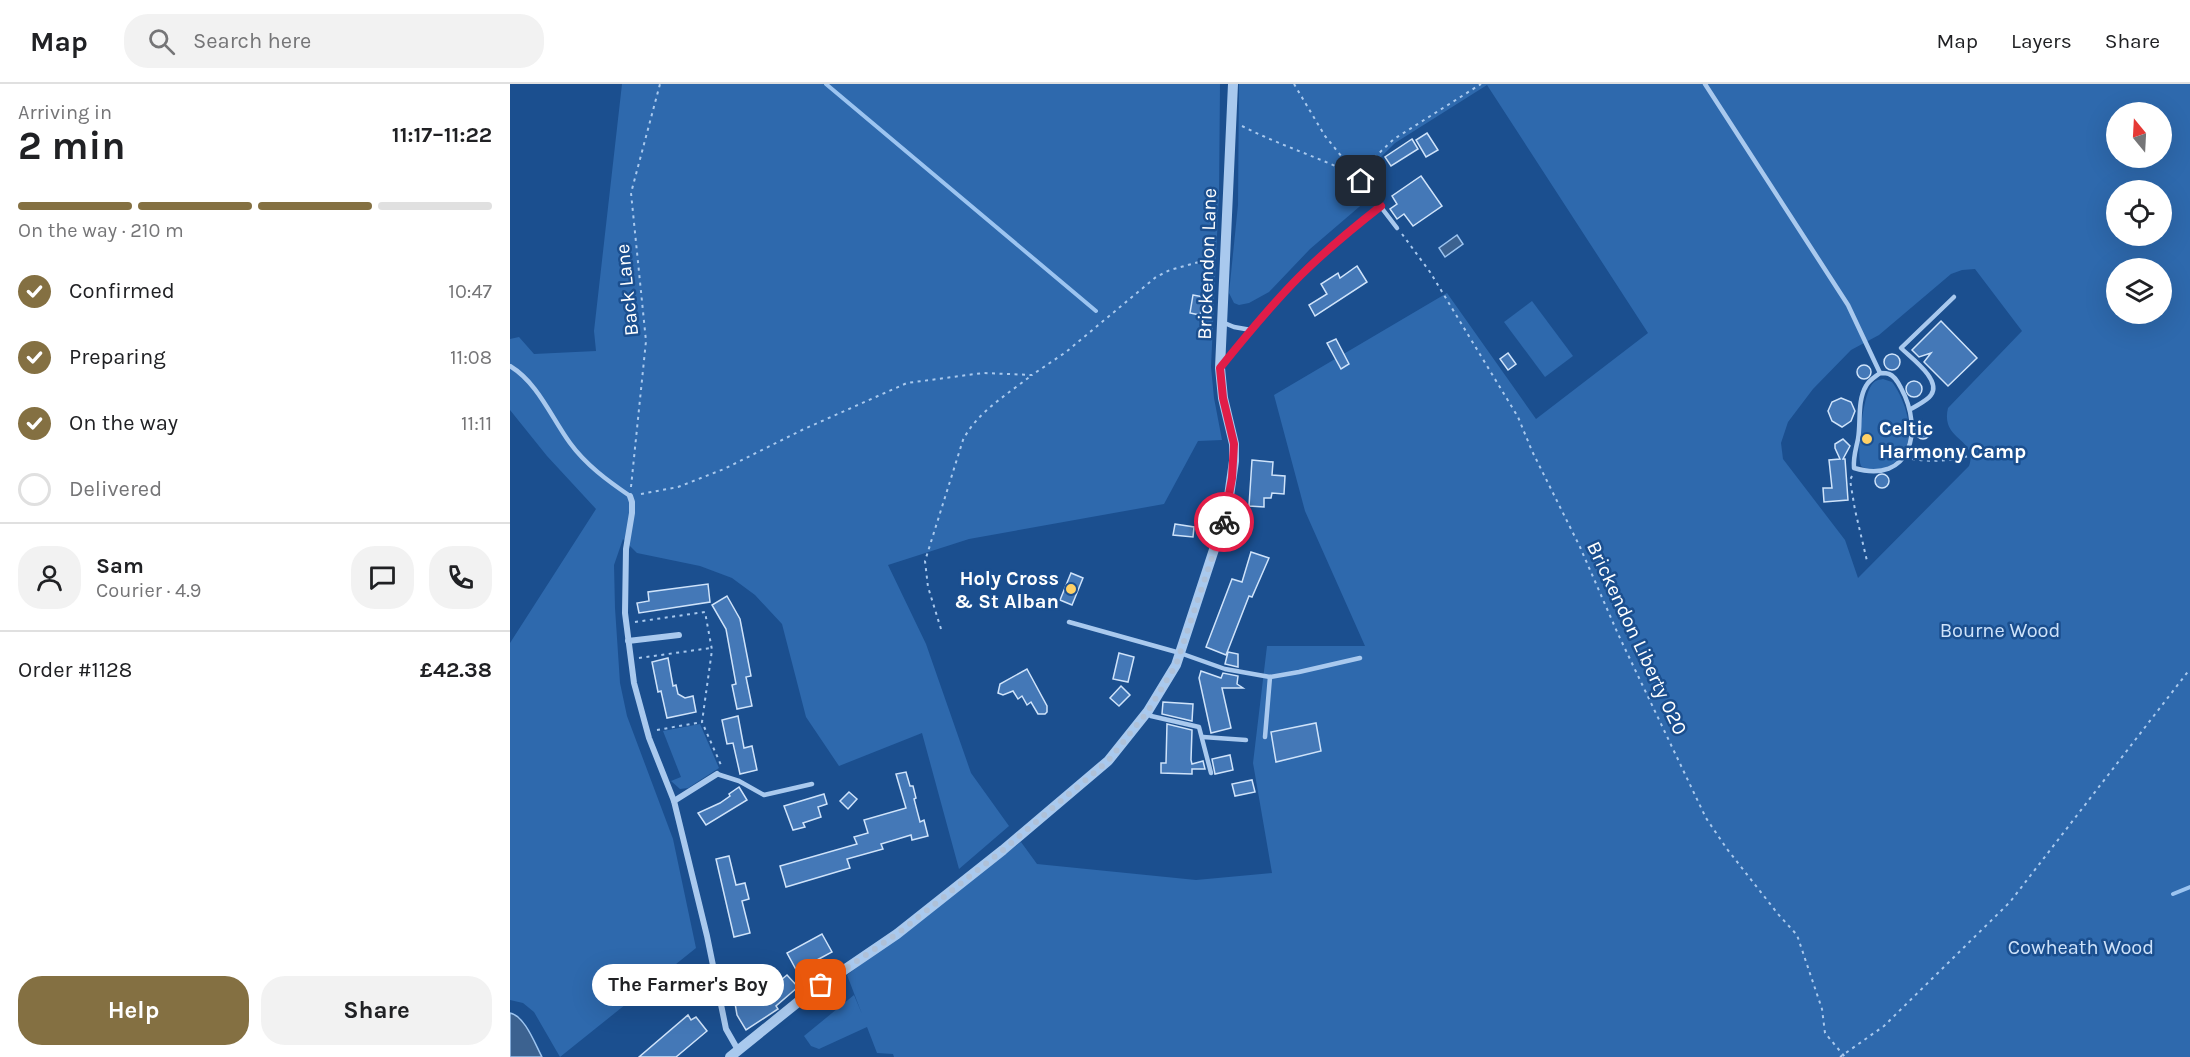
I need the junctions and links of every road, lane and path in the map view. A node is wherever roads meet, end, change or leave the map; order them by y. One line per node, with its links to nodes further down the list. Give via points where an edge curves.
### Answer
1 (660, 84): 23 (path, Back Lane, via 631,193 646,341)
2 (1233, 84): 6 (street, Brickendon Lane)
3 (1294, 84): 7 (path, via 1325,136)
4 (1481, 84): 7 (path, via 1394,139)
5 (1705, 84): 17 (lane, via 1848,305)
6 (1232, 121): 7 (path); 11 (street, Brickendon Lane)
7 (1356, 175)
8 (1361, 181): 9 (lane)
9 (1381, 206): 10 (lane); 14 (lane, via 1322,255)
10 (1397, 228): 47 (path, Brickendon Liberty 020, via 1430,272 1518,417 1706,818 1797,934 1822,1010 1825,1033)
11 (1227, 255): 13 (street, Brickendon Lane); 18 (path, via 1156,277 1066,352)
12 (1954, 297): 19 (lane, via 1902,348 1934,385 1930,397)
13 (1222, 321): 14 (lane); 16 (street, Brickendon Lane)
14 (1251, 330): 16 (lane)
15 (510, 366): 23 (lane, via 531,383 571,444 592,468)
16 (1220, 368): 31 (street, Brickendon Lane, via 1234,444 1232,478 1219,540)
17 (1880, 373): 19 (lane, via 1894,378); 22 (lane, via 1864,390)
18 (1032, 375): 23 (path, via 983,373 907,383 724,469 678,487); 27 (path, via 983,414 963,440 925,561 928,587)
19 (1911, 409): 20 (lane, via 1910,448)
20 (1904, 456): 21 (path, via 1939,462); 22 (lane, via 1882,472)
21 (1969, 456)
22 (1854, 468): 24 (path, via 1850,480)
23 (630, 496): 26 (street)
24 (1867, 561)
25 (1069, 622): 31 (lane)
26 (626, 623): 29 (street); 30 (path, via 705,612)
27 (941, 629)
28 (680, 635): 29 (street)
29 (628, 641): 33 (street)
30 (711, 648): 33 (path); 37 (path)
31 (1180, 653): 35 (lane, via 1226,669); 36 (street, Brickendon Lane)
32 (1360, 658): 35 (lane)
33 (630, 659): 38 (street)
34 (2190, 669): 47 (path, via 2010,902 1884,1026)
35 (1270, 677): 40 (lane)
36 (1148, 711): 39 (lane, via 1151,716 1199,727); 46 (street, Brickendon Lane, via 1108,761 1003,850 897,934 802,998)
37 (702, 722): 38 (path); 43 (path, via 723,770)
38 (647, 732): 45 (street)
39 (1203, 737): 41 (lane); 42 (lane)
40 (1265, 737)
41 (1246, 740)
42 (1211, 773)
43 (717, 774): 44 (lane, via 764,795); 45 (street)
44 (812, 784)
45 (674, 801): 46 (street)
46 (734, 1054)
47 (1842, 1056)

